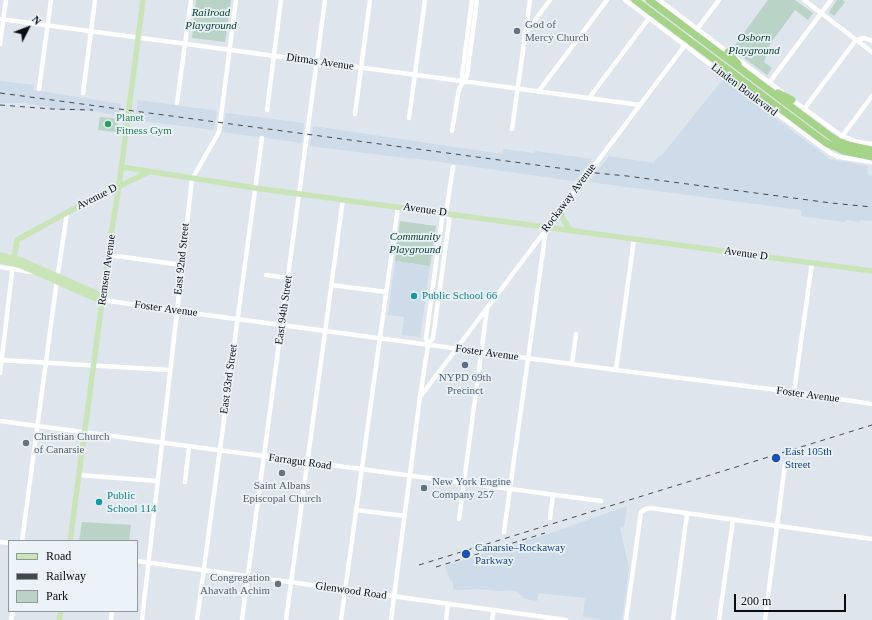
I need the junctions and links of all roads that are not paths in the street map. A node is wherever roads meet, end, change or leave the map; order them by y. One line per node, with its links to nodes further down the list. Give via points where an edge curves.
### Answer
1 (6, 0): 27 (street)
2 (51, 0): 28 (street)
3 (95, 0): 29 (street)
4 (143, 0): 32 (main road, Remsen Avenue)
5 (192, 0): 37 (street)
6 (236, 0): 38 (street, East 92nd Street)
7 (281, 0): 41 (street)
8 (326, 0): 42 (street, East 94th Street)
9 (370, 0): 44 (street)
10 (425, 0): 45 (street)
11 (472, 0): 47 (street, via 462,76)
12 (477, 0): 47 (street, via 468,76)
13 (530, 0): 23 (street)
14 (550, 0): 25 (street)
15 (607, 0): 52 (street)
16 (625, 0): 26 (street, Linden Boulevard)
17 (635, 0): 35 (highway, Linden Boulevard)
18 (649, 0): 30 (highway, Linden Boulevard)
19 (659, 0): 30 (street, Linden Boulevard)
20 (719, 0): 30 (street, Rockaway Avenue)
21 (804, 0): 24 (street)
22 (831, 0): 24 (street)
23 (528, 12): 25 (street); 31 (street)
24 (821, 13): 33 (street); 48 (street)
25 (539, 15): 31 (street)
26 (649, 18): 35 (street, Linden Boulevard); 55 (street)
27 (2, 19): 28 (street, Ditmas Avenue); 36 (street)
28 (48, 25): 29 (street, Ditmas Avenue); 50 (street)
29 (91, 31): 32 (street, Ditmas Avenue); 53 (street)
30 (695, 31): 35 (street, Rockaway Avenue); 39 (street, Linden Boulevard); 46 (highway, Linden Boulevard)
31 (526, 32): 51 (street)
32 (138, 38): 37 (street, Ditmas Avenue); 71 (main road, Remsen Avenue)
33 (856, 40): 34 (street, via 864,38); 40 (street); 59 (street)
34 (872, 41)
35 (687, 43): 43 (highway, Linden Boulevard); 49 (street, Linden Boulevard); 58 (street, Rockaway Avenue)
36 (0, 44)
37 (186, 44): 38 (street, Ditmas Avenue); 57 (street)
38 (229, 50): 41 (street, Ditmas Avenue); 74 (street, East 92nd Street, via 219,132)
39 (728, 52): 46 (highway); 48 (street, Linden Boulevard)
40 (872, 52)
41 (273, 56): 42 (street, Ditmas Avenue); 60 (street)
42 (317, 62): 44 (street, Ditmas Avenue); 77 (street, East 94th Street)
43 (722, 65): 49 (highway); 67 (highway, Linden Boulevard, via 826,143)
44 (361, 68): 45 (street, Ditmas Avenue); 61 (street)
45 (415, 75): 47 (street, Ditmas Avenue); 62 (street)
46 (749, 76): 48 (highway, Linden Boulevard)
47 (464, 82): 51 (street, Ditmas Avenue); 64 (street, via 459,89)
48 (766, 84): 56 (highway); 67 (highway, Linden Boulevard)
49 (741, 87): 67 (street, Linden Boulevard)
50 (39, 89)
51 (518, 89): 52 (street, Ditmas Avenue); 63 (street)
52 (538, 92): 55 (street, Ditmas Avenue)
53 (83, 93)
54 (872, 96): 67 (street)
55 (589, 98): 58 (street, Ditmas Avenue)
56 (792, 100): 59 (street, Linden Boulevard)
57 (177, 103)
58 (640, 105): 80 (street, Rockaway Avenue)
59 (804, 109): 67 (street, Linden Boulevard)
60 (267, 110)
61 (355, 114)
62 (409, 118)
63 (512, 129)
64 (452, 130)
65 (262, 138): 76 (street, East 93rd Street)
66 (872, 144): 67 (street, Linden Boulevard, via 858,142)
67 (836, 145): 68 (highway, Linden Boulevard); 69 (highway, Linden Boulevard, via 853,153); 70 (street, Linden Boulevard, via 839,157)
68 (872, 150)
69 (872, 156)
70 (872, 162)
71 (122, 167): 73 (main road); 75 (main road, Remsen Avenue)
72 (453, 167): 82 (street)
73 (149, 172): 74 (main road, Avenue D); 75 (main road, Avenue D)
74 (192, 179): 76 (main road, Avenue D); 91 (street, East 92nd Street)
75 (119, 186): 81 (main road, Avenue D); 87 (main road, Remsen Avenue)
76 (255, 188): 77 (main road, Avenue D); 102 (street, East 93rd Street)
77 (299, 193): 78 (main road, Avenue D); 95 (street, East 94th Street)
78 (343, 199): 79 (main road, Avenue D); 97 (street)
79 (398, 207): 82 (main road, Avenue D); 98 (street)
80 (561, 209): 83 (street, Rockaway Avenue); 84 (main road, via 563,219)
81 (68, 213): 90 (main road, Avenue D, via 17,240); 96 (street)
82 (446, 213): 83 (main road, Avenue D); 107 (street, via 442,218 426,338)
83 (546, 228): 84 (main road, Avenue D); 100 (street, Rockaway Avenue); 110 (street)
84 (571, 231): 85 (main road, Avenue D)
85 (634, 239): 89 (main road, Avenue D); 116 (street)
86 (0, 255): 90 (main road, Foster Avenue)
87 (109, 255): 91 (street); 99 (main road, Remsen Avenue)
88 (0, 261): 90 (main road, Foster Avenue)
89 (812, 263): 93 (main road, Avenue D); 118 (street)
90 (13, 264): 92 (street); 96 (main road, Foster Avenue); 96 (main road, Foster Avenue); 111 (street)
91 (182, 265): 101 (street, East 92nd Street)
92 (0, 267)
93 (872, 270)
94 (266, 275): 95 (street)
95 (288, 278): 103 (street, East 94th Street)
96 (57, 279): 99 (main road, Foster Avenue); 112 (street)
97 (331, 285): 98 (street); 104 (street)
98 (386, 292): 106 (street)
99 (103, 298): 101 (street, Foster Avenue); 114 (main road, Remsen Avenue)
100 (488, 307): 108 (street, Rockaway Avenue); 109 (street)
101 (177, 311): 102 (street, Foster Avenue); 115 (street, East 92nd Street)
102 (238, 319): 103 (street, Foster Avenue); 126 (street, East 93rd Street)
103 (282, 325): 104 (street, Foster Avenue); 127 (street, East 94th Street)
104 (325, 331): 106 (street, Foster Avenue); 128 (street)
105 (576, 334): 113 (street)
106 (379, 338): 107 (street, Foster Avenue); 130 (street)
107 (428, 345): 108 (street, Foster Avenue); 119 (street)
108 (456, 348): 109 (street, Foster Avenue); 119 (street, Rockaway Avenue)
109 (482, 352): 110 (street, Foster Avenue); 135 (street)
110 (528, 358): 113 (street, Foster Avenue); 136 (street)
111 (1, 360): 112 (street); 117 (street)
112 (46, 362): 114 (street); 122 (street)
113 (572, 364): 116 (street, Foster Avenue)
114 (94, 365): 115 (street); 123 (main road, Remsen Avenue)
115 (170, 370): 124 (street, East 92nd Street)
116 (616, 370): 118 (street, Foster Avenue)
117 (0, 373)
118 (794, 392): 120 (street, Foster Avenue)
119 (420, 397): 132 (street)
120 (872, 404)
121 (0, 421): 122 (street, Farragut Road)
122 (38, 426): 123 (street, Farragut Road); 148 (street)
123 (85, 432): 124 (street, Farragut Road); 131 (main road, Remsen Avenue)
124 (162, 442): 125 (street, Farragut Road); 133 (street, East 92nd Street)
125 (189, 447): 126 (street, Farragut Road); 134 (street)
126 (220, 450): 127 (street, Farragut Road); 152 (street, East 93rd Street)
127 (264, 457): 128 (street, Farragut Road); 153 (street, East 94th Street)
128 (308, 462): 130 (street, Farragut Road); 154 (street)
129 (785, 464): 145 (street)
130 (362, 470): 132 (street, Farragut Road); 139 (street)
131 (79, 475): 133 (street); 149 (main road, Remsen Avenue)
132 (410, 476): 135 (street, Farragut Road); 141 (street)
133 (158, 481): 151 (street, East 92nd Street)
134 (185, 482)
135 (464, 484): 136 (street, Farragut Road); 143 (street)
136 (510, 490): 137 (street, Farragut Road); 146 (street)
137 (553, 495): 138 (street, Farragut Road); 142 (street)
138 (601, 501)
139 (356, 510): 141 (street); 155 (street)
140 (687, 514): 144 (street); 169 (street, via 650,508 641,512); 170 (street)
141 (405, 516): 156 (street)
142 (550, 518)
143 (459, 519)
144 (733, 520): 145 (street); 171 (street)
145 (776, 526): 147 (street); 172 (street)
146 (504, 532)
147 (872, 539)
148 (22, 540)
149 (70, 540)
150 (138, 561): 151 (street, Glenwood Road)
151 (149, 563): 152 (street, Glenwood Road); 160 (street, East 92nd Street)
152 (204, 571): 153 (street, Glenwood Road); 161 (street, East 93rd Street)
153 (247, 577): 154 (street, Glenwood Road); 162 (street, East 94th Street)
154 (291, 583): 155 (street, Glenwood Road); 163 (street)
155 (345, 590): 156 (street, Glenwood Road); 164 (street)
156 (394, 597): 157 (street, Glenwood Road); 165 (street)
157 (448, 604): 158 (street, Glenwood Road); 166 (street)
158 (494, 610): 159 (street, Glenwood Road); 167 (street)
159 (537, 618): 168 (street, Glenwood Road)
160 (142, 620)
161 (197, 620)
162 (242, 620)
163 (286, 620)
164 (341, 620)
165 (391, 620)
166 (446, 620)
167 (492, 620)
168 (566, 620)
169 (626, 620)
170 (673, 620)
171 (719, 620)
172 (765, 620)

